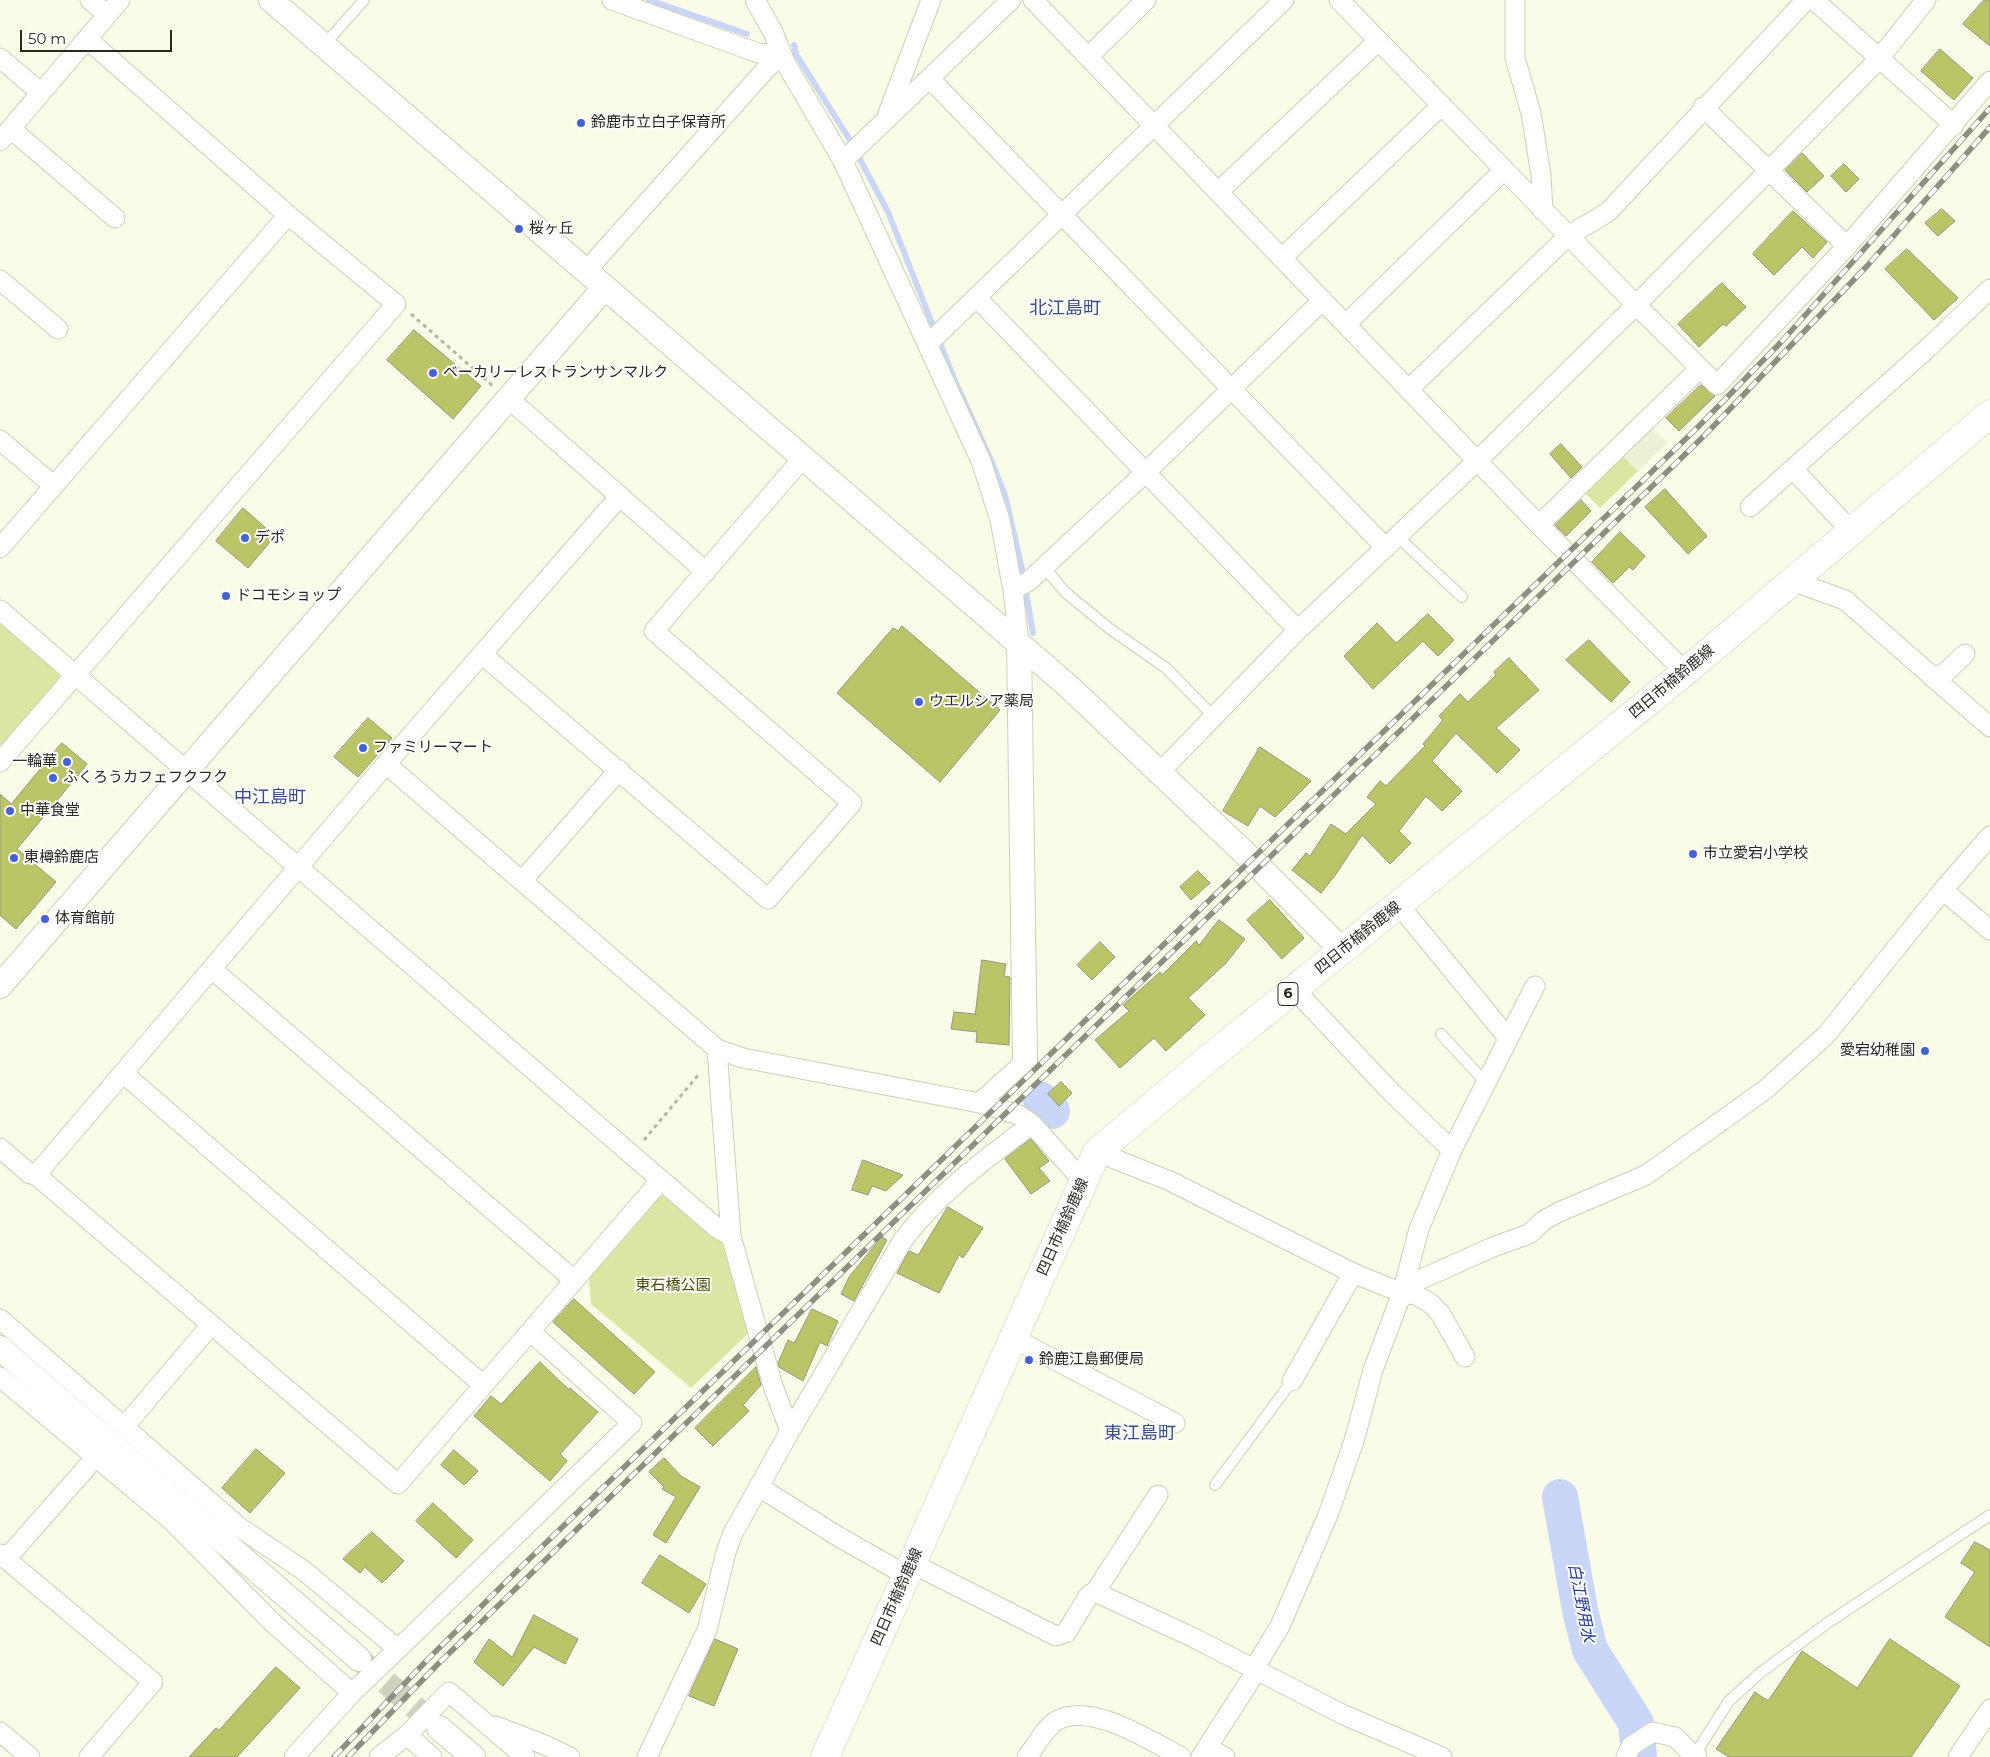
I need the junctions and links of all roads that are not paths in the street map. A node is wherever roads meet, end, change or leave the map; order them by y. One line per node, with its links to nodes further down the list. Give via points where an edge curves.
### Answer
1 (90, 0): 17 (street)
2 (120, 0): 17 (street)
3 (271, 0): 20 (street)
4 (364, 0): 20 (lane)
5 (612, 0): 21 (street, via 758,53)
6 (755, 0): 21 (street, via 774,32)
7 (930, 0): 30 (street)
8 (1011, 0): 25 (street)
9 (1033, 0): 22 (street)
10 (1146, 0): 22 (street)
11 (1284, 0): 32 (street)
12 (1339, 0): 19 (street)
13 (1515, 0): 38 (street, via 1515,58 1531,113)
14 (1806, 0): 29 (street)
15 (1814, 0): 24 (street)
16 (1926, 0): 24 (street)
17 (107, 15): 18 (street)
18 (86, 39): 27 (street); 40 (street)
19 (1378, 41): 28 (street); 37 (street)
20 (324, 46): 45 (street)
21 (781, 55): 34 (street); 45 (street)
22 (1088, 57): 32 (street)
23 (0, 58): 27 (street)
24 (1878, 60): 31 (street); 36 (street)
25 (930, 78): 30 (street); 39 (street)
26 (1990, 81): 31 (street)
27 (41, 93): 33 (street)
28 (1442, 105): 35 (street); 44 (street)
29 (1704, 107): 36 (street); 42 (street, via 1608,212)
30 (885, 120): 34 (street)
31 (1954, 125): 43 (street)
32 (1153, 126): 37 (street); 39 (street)
33 (5, 135): 41 (street)
34 (850, 154): 54 (street)
35 (1504, 170): 38 (street); 52 (street)
36 (1769, 171): 43 (street); 51 (street)
37 (1218, 192): 44 (street)
38 (1543, 211): 42 (street)
39 (1062, 213): 49 (street); 57 (street)
40 (288, 215): 65 (street); 83 (street, via 396,304)
41 (116, 218)
42 (1568, 236): 51 (street); 56 (street)
43 (1847, 246): 55 (street, via 1717,385)
44 (1282, 258): 50 (street)
45 (586, 271): 47 (street)
46 (0, 280): 53 (street)
47 (605, 287): 58 (street); 61 (street)
48 (1990, 289): 63 (street)
49 (976, 297): 54 (street); 64 (street)
50 (1323, 300): 52 (street); 57 (street)
51 (1636, 305): 55 (street); 62 (street)
52 (1346, 324): 56 (street)
53 (58, 329)
54 (929, 343): 75 (street, via 981,461)
55 (1699, 369): 68 (street)
56 (1409, 389): 62 (street)
57 (1232, 390): 64 (street); 70 (street)
58 (501, 392): 66 (street); 89 (street)
59 (1990, 414): 69 (main road, 四日市楠鈴鹿線 / 6)
60 (0, 440): 65 (street)
61 (803, 458): 73 (street); 79 (street)
62 (1478, 460): 68 (street); 70 (street)
63 (1793, 469): 67 (street); 69 (street)
64 (1146, 472): 72 (street); 78 (street)
65 (54, 486): 71 (street)
66 (620, 496): 73 (street); 81 (street)
67 (1750, 507)
68 (1539, 526): 82 (street)
69 (1851, 530): 74 (main road, 四日市楠鈴鹿線 / 6)
70 (1391, 542): 76 (lane); 78 (street)
71 (0, 548)
72 (1044, 567): 75 (street); 85 (lane, via 1066,593 1166,668)
73 (706, 572): 90 (street, via 654,631 852,803 768,899)
74 (1792, 582): 82 (main road, 四日市楠鈴鹿線 / 6); 84 (street, via 1845,600)
75 (1020, 586): 79 (street)
76 (1462, 597)
77 (0, 610): 83 (street)
78 (1298, 630): 85 (street)
79 (1019, 643): 91 (street); 106 (street)
80 (1965, 654): 84 (street, via 1946,672)
81 (483, 655): 88 (street); 90 (street)
82 (1685, 672): 96 (main road, 四日市楠鈴鹿線 / 6)
83 (75, 676): 87 (street); 89 (street)
84 (1933, 678): 86 (street)
85 (1214, 717): 91 (street)
86 (1990, 727)
87 (0, 762)
88 (386, 764): 93 (street); 94 (street)
89 (187, 770): 93 (street); 100 (street)
90 (619, 770): 94 (street)
91 (1160, 772): 98 (street)
92 (1990, 836): 95 (street)
93 (300, 867): 99 (street); 115 (street)
94 (522, 881): 105 (street)
95 (1943, 890): 97 (street); 120 (street, via 1827,1034 1766,1090 1646,1175 1559,1212 1529,1234 1415,1282)
96 (1399, 905): 98 (main road, 四日市楠鈴鹿線 / 6); 104 (street)
97 (1990, 930)
98 (1342, 950): 102 (main road, 四日市楠鈴鹿線 / 6)
99 (213, 970): 107 (street); 119 (street)
100 (0, 986)
101 (1535, 986): 104 (street)
102 (1294, 989): 112 (street, via 1392,1093); 113 (main road, 四日市楠鈴鹿線 / 6)
103 (1441, 1034): 108 (lane)
104 (1508, 1038): 108 (street)
105 (717, 1051): 109 (street); 117 (street)
106 (1025, 1062): 109 (street)
107 (123, 1073): 114 (street); 129 (street)
108 (1486, 1083): 112 (street)
109 (979, 1103): 110 (street, via 1019,1115)
110 (1032, 1124): 116 (street); 132 (street, via 961,1178 916,1223)
111 (0, 1148): 114 (street, via 30,1174)
112 (1452, 1150): 120 (street, via 1419,1229)
113 (1097, 1152): 116 (main road, 四日市楠鈴鹿線 / 6); 118 (street, via 1170,1181)
114 (36, 1175): 122 (street)
115 (661, 1180): 117 (street); 119 (street)
116 (1083, 1180): 124 (main road, 四日市楠鈴鹿線 / 6)
117 (731, 1236): 132 (street, via 773,1386)
118 (1352, 1273): 120 (street); 128 (street)
119 (574, 1280): 123 (street)
120 (1402, 1293): 126 (street, via 1416,1295 1440,1313); 143 (street, via 1373,1370 1354,1441 1328,1515 1280,1626)
121 (0, 1319): 131 (street)
122 (211, 1325): 129 (street, via 398,1484); 131 (street)
123 (531, 1332): 129 (street); 141 (street, via 632,1423)
124 (1015, 1339): 130 (street); 139 (main road, 四日市楠鈴鹿線 / 6)
125 (0, 1348): 142 (street)
126 (1465, 1357)
127 (0, 1377): 144 (street, via 171,1520 274,1624)
128 (1292, 1381): 134 (lane)
129 (483, 1385)
130 (1175, 1423)
131 (124, 1427): 141 (street, via 239,1527 303,1570)
132 (790, 1431): 135 (street)
133 (87, 1467): 138 (street)
134 (1215, 1485)
135 (759, 1487): 139 (street, via 831,1532); 160 (street, via 733,1533 707,1630)
136 (1158, 1495): 140 (street)
137 (1990, 1515): 166 (lane, via 1826,1624 1760,1673 1729,1701)
138 (3, 1557): 153 (street, via 153,1682)
139 (909, 1569): 140 (street, via 1056,1636 1066,1633 1089,1595); 161 (main road, 四日市楠鈴鹿線 / 6)
140 (1095, 1592): 143 (street)
141 (398, 1649): 144 (street)
142 (359, 1659)
143 (1256, 1670): 150 (street); 165 (street, via 1344,1715)
144 (352, 1693): 154 (street)
145 (1990, 1709): 167 (street)
146 (483, 1721): 149 (street, via 449,1692); 158 (street); 159 (street)
147 (439, 1728): 157 (street)
148 (0, 1732): 152 (street)
149 (407, 1735): 155 (street); 156 (street)
150 (1204, 1752): 164 (street)
151 (1629, 1752): 166 (street, via 1653,1732 1675,1738)
152 (30, 1757)
153 (89, 1757)
154 (294, 1757)
155 (379, 1757)
156 (432, 1757)
157 (472, 1757)
158 (525, 1757)
159 (570, 1757)
160 (648, 1757)
161 (825, 1757)
162 (1028, 1757): 163 (street, via 1057,1721 1088,1717 1116,1722)
163 (1181, 1757)
164 (1225, 1757)
165 (1442, 1757)
166 (1694, 1757)
167 (1958, 1757)

